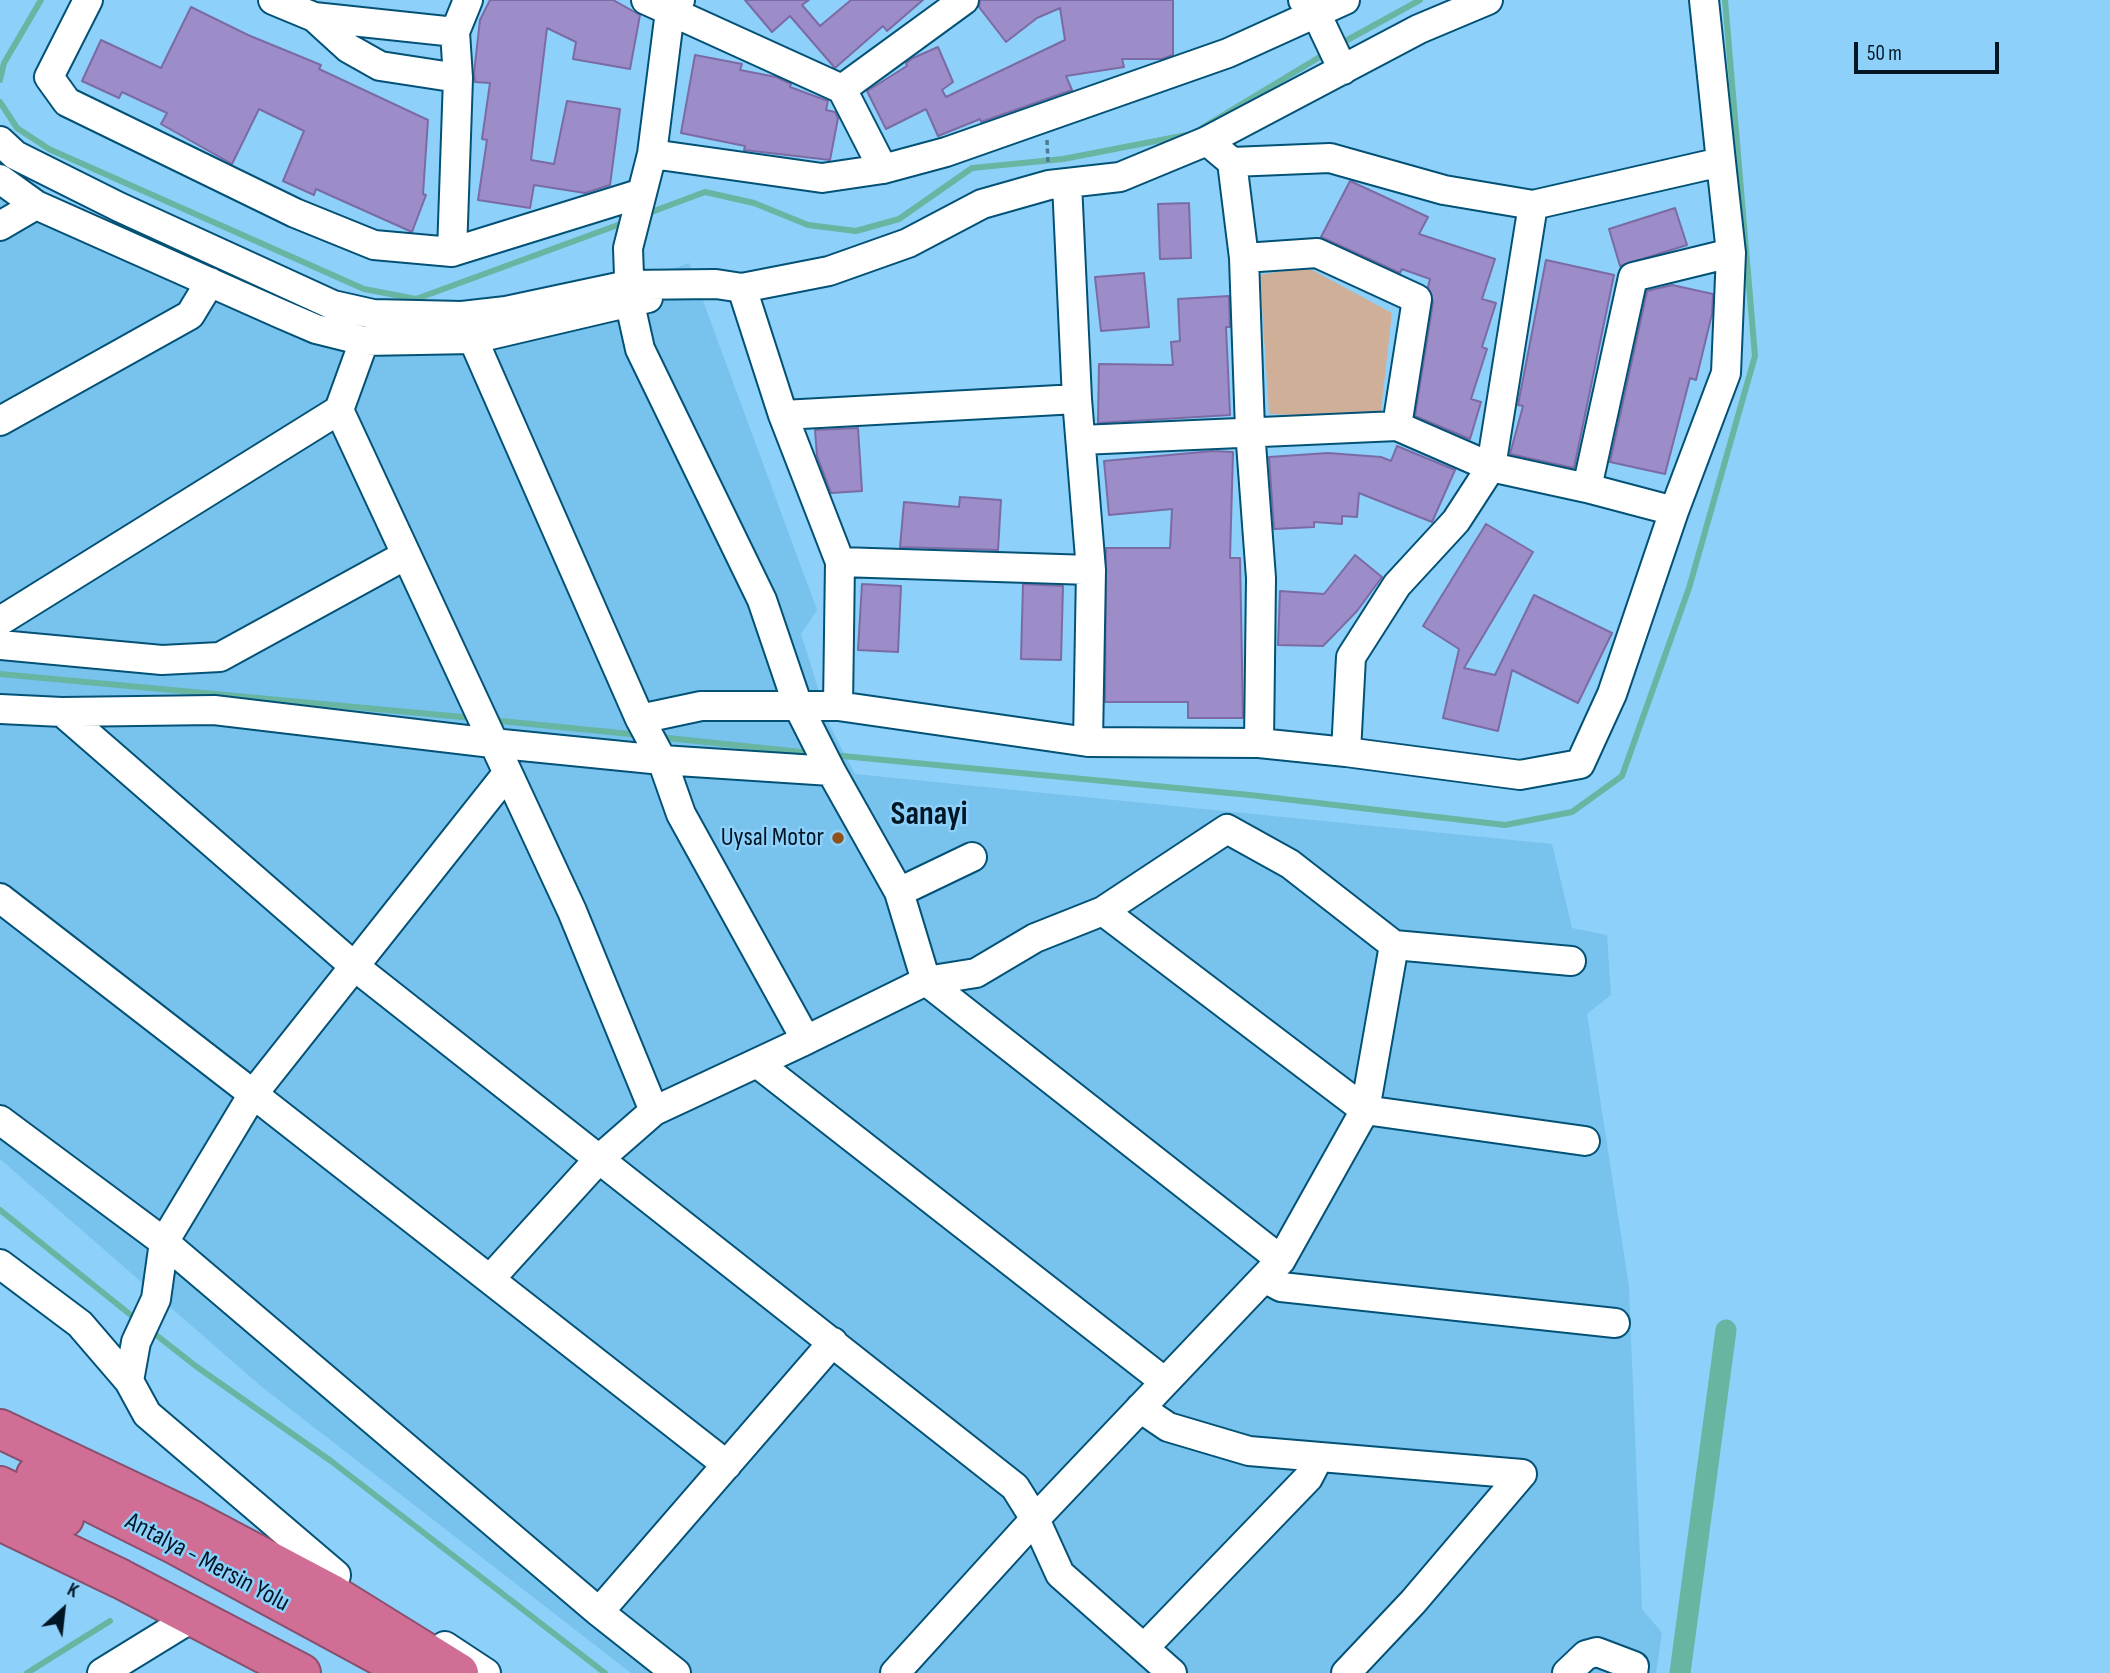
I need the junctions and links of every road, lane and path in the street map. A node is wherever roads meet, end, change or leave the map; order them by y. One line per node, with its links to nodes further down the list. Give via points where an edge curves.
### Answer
1 (88, 0): 28 (street, via 49,77 67,102 295,213 374,245)
2 (273, 0): 10 (street)
3 (468, 0): 11 (street)
4 (964, 0): 14 (street)
5 (1345, 0): 9 (street)
6 (1488, 0): 12 (street)
7 (1704, 0): 20 (street)
8 (666, 4): 14 (street); 18 (street)
9 (1314, 13): 12 (street); 21 (street, via 1227,53 946,152)
10 (314, 17): 11 (street); 13 (street, via 348,48 380,66)
11 (455, 32): 13 (street)
12 (1340, 62): 17 (street)
13 (458, 78): 28 (street)
14 (842, 89): 21 (street)
15 (1047, 134): 22 (path)
16 (0, 141): 33 (street, via 15,155 333,305 413,317)
17 (1207, 141): 19 (street); 22 (street, via 1120,177)
18 (652, 154): 21 (street, via 822,178); 24 (street)
19 (1232, 162): 26 (street, via 1330,158 1444,190); 30 (street)
20 (1721, 162): 26 (street); 29 (street)
21 (883, 169)
22 (1058, 176): 32 (street, via 982,204 908,243 829,271); 36 (street)
23 (0, 179): 25 (street)
24 (641, 196): 28 (street); 33 (street, via 628,248)
25 (36, 205): 27 (street); 31 (street)
26 (1533, 205): 43 (street)
27 (0, 226)
28 (452, 252)
29 (1731, 253): 44 (street, via 1633,277); 45 (street, via 1726,373)
30 (1244, 258): 40 (street, via 1317,253 1417,299); 41 (street)
31 (210, 282): 35 (street, via 316,329); 39 (street, via 190,314)
32 (742, 288): 33 (street, via 683,285); 38 (street)
33 (629, 295): 34 (street); 52 (street, via 640,349 762,600)
34 (473, 339): 35 (street); 55 (street)
35 (364, 341): 37 (street)
36 (1077, 399): 38 (street); 42 (street)
37 (339, 410): 46 (street); 49 (street)
38 (783, 415): 47 (street)
39 (0, 421)
40 (1398, 426): 41 (street); 43 (street)
41 (1250, 430): 42 (street); 58 (street, via 1261,578)
42 (1082, 440): 48 (street)
43 (1491, 467): 44 (street); 59 (street, via 1456,521 1397,585 1351,657)
44 (1587, 488): 45 (street)
45 (1674, 511): 59 (street, via 1612,694 1580,764 1520,775)
46 (406, 555): 50 (street, via 220,657 162,660); 56 (street)
47 (840, 562): 48 (street); 51 (street)
48 (1091, 570): 57 (street)
49 (0, 621)
50 (0, 645)
51 (838, 706): 52 (street); 57 (street)
52 (799, 708): 55 (street, via 701,706); 61 (street)
53 (0, 709): 54 (street)
54 (62, 712): 56 (street, via 214,710); 69 (street)
55 (641, 721): 60 (street)
56 (491, 742): 60 (street); 62 (street)
57 (1087, 742): 58 (street)
58 (1259, 743): 59 (street)
59 (1346, 752)
60 (661, 758): 61 (street); 71 (street, via 681,814)
61 (829, 769): 64 (street)
62 (506, 775): 69 (street); 75 (street, via 572,911)
63 (972, 857): 64 (street)
64 (899, 892): 70 (street)
65 (0, 898): 73 (street)
66 (1103, 911): 67 (street, via 1227,830 1290,864); 70 (street, via 1035,938 976,973); 74 (street)
67 (1394, 945): 68 (street); 74 (street)
68 (1571, 961)
69 (354, 966): 73 (street); 78 (street)
70 (926, 981): 71 (street); 81 (street)
71 (806, 1040): 72 (street)
72 (757, 1063): 75 (street); 86 (street)
73 (253, 1094): 79 (street); 82 (street)
74 (1365, 1110): 77 (street); 81 (street)
75 (654, 1111): 78 (street)
76 (0, 1120): 79 (street)
77 (1585, 1141)
78 (598, 1160): 82 (street); 84 (street)
79 (164, 1242): 85 (street, via 156,1298 135,1342); 96 (street)
80 (0, 1264): 85 (street, via 80,1324)
81 (1272, 1269): 83 (street, via 1281,1287); 86 (street)
82 (490, 1279): 91 (street)
83 (1615, 1323)
84 (834, 1342): 91 (street); 93 (street, via 1015,1487)
85 (129, 1381): 95 (street, via 147,1414)
86 (1165, 1382): 87 (street)
87 (1140, 1408): 90 (street, via 1168,1427 1249,1451); 93 (street)
88 (0, 1429): 95 (highway)
89 (0, 1457): 102 (highway, Antalya - Mersin Yolu, via 176,1545)
90 (1319, 1457): 98 (street, via 1308,1478); 108 (street, via 1522,1474)
91 (727, 1465): 96 (street)
92 (0, 1486): 101 (highway, Antalya - Mersin Yolu, via 208,1590)
93 (1035, 1519): 98 (street, via 1060,1574); 106 (street)
94 (0, 1521): 97 (highway)
95 (333, 1584): 103 (highway); 104 (street)
96 (599, 1612): 105 (street)
97 (193, 1617): 99 (street); 100 (highway)
98 (1144, 1648): 107 (street)
99 (102, 1673)
100 (301, 1673)
101 (360, 1673)
102 (412, 1673)
103 (459, 1673)
104 (486, 1673)
105 (676, 1673)
106 (895, 1673)
107 (1172, 1673)
108 (1346, 1673)
109 (1567, 1673): 110 (street, via 1586,1655 1597,1652 1634,1666)
110 (1633, 1673)

